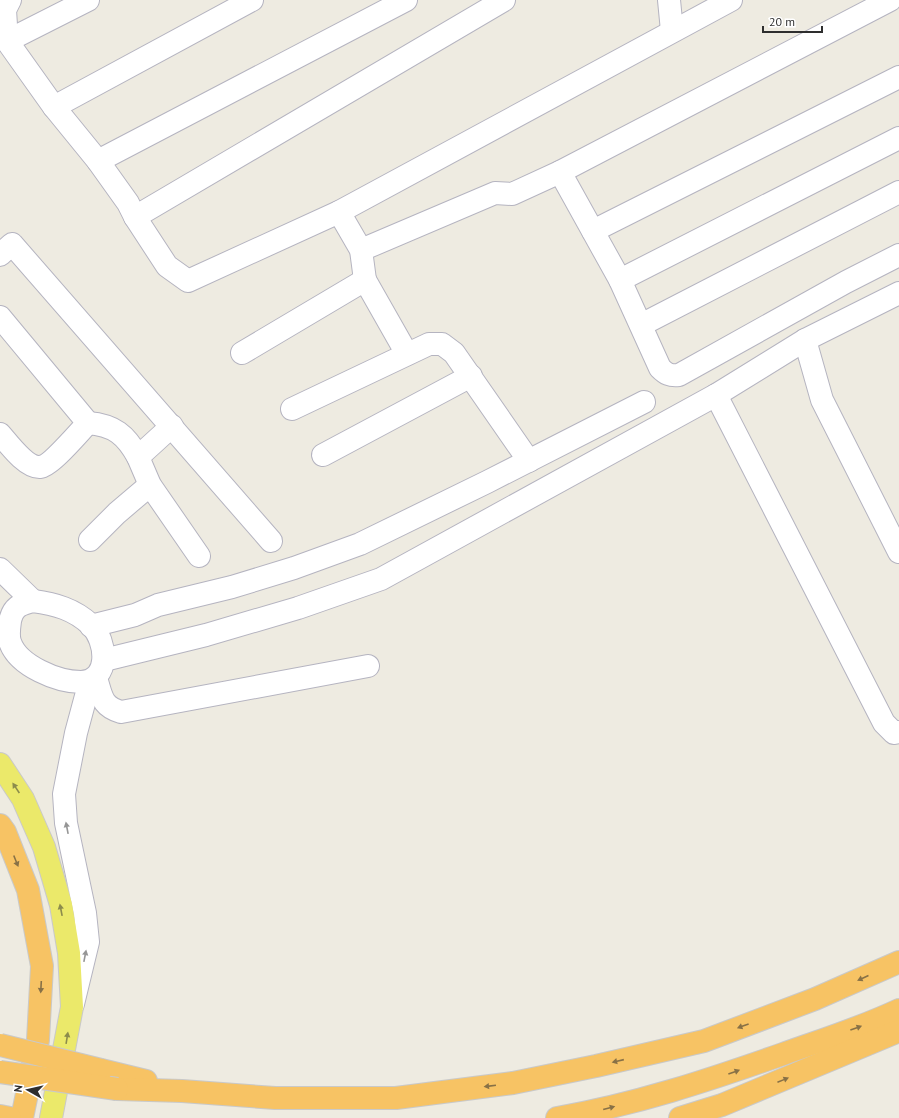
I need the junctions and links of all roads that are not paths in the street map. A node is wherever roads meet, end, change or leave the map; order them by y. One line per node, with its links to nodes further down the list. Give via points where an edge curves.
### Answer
1 (10, 0): 10 (lane, via 5,10)
2 (88, 0): 10 (lane)
3 (252, 0): 12 (lane)
4 (406, 0): 14 (lane)
5 (504, 0): 18 (lane)
6 (669, 0): 9 (lane)
7 (731, 0): 9 (lane)
8 (890, 0): 15 (lane)
9 (672, 31): 17 (lane)
10 (7, 41): 12 (lane)
11 (899, 76): 19 (lane)
12 (54, 106): 14 (lane)
13 (899, 138): 24 (lane)
14 (98, 161): 18 (lane)
15 (560, 172): 19 (lane); 21 (lane, via 512,194 495,193)
16 (899, 192): 27 (lane)
17 (339, 212): 18 (lane, via 188,281 167,266); 21 (lane)
18 (135, 217)
19 (593, 231): 24 (lane)
20 (4, 243): 36 (lane)
21 (361, 250): 23 (lane)
22 (899, 255): 27 (lane, via 679,375 666,374 660,368)
23 (365, 280): 29 (lane); 30 (lane)
24 (620, 280): 27 (lane)
25 (899, 293): 28 (lane)
26 (1, 321): 35 (lane)
27 (641, 325)
28 (805, 340): 32 (lane); 44 (lane, via 822,400)
29 (242, 353)
30 (407, 354): 31 (lane, via 429,344 442,344 454,353); 34 (lane)
31 (471, 376): 38 (lane); 40 (lane)
32 (716, 395): 51 (lane, via 381,580 298,608 206,634); 52 (lane, via 884,723 894,733)
33 (644, 402): 40 (lane)
34 (292, 409)
35 (88, 423): 37 (lane, via 48,463 40,467 19,456); 39 (lane, via 110,427 121,434)
36 (172, 426): 39 (lane); 43 (lane)
37 (0, 434)
38 (323, 455)
39 (138, 457): 41 (lane)
40 (529, 461): 49 (lane, via 360,544 232,587 158,605)
41 (150, 485): 42 (lane); 45 (lane)
42 (90, 540)
43 (271, 541)
44 (899, 552)
45 (200, 556)
46 (0, 569): 47 (lane)
47 (33, 601): 48 (lane, via 19,605); 49 (lane, via 65,607)
48 (6, 615): 51 (lane, via 10,642 18,656 40,671 59,679 77,682)
49 (91, 626): 51 (lane, via 100,641)
50 (368, 666): 51 (lane, via 121,712 109,708 102,698)
51 (96, 673): 56 (lane, one-way to 51, via 88,942 85,913 66,823 64,794 76,733)
52 (899, 732)
53 (0, 764): 56 (main road, one-way to 53, via 69,953 61,905 44,848 23,799)
54 (0, 825): 64 (highway, one-way to 64, via 28,890 42,966 38,1040)
55 (899, 962): 61 (highway, one-way to 61, via 815,999 704,1041 513,1083 396,1098 276,1098)
56 (72, 1007): 65 (main road, one-way to 56)
57 (899, 1010): 66 (highway, one-way to 57, via 592,1112 705,1082)
58 (899, 1031): 67 (highway, one-way to 58, via 722,1105)
59 (0, 1045): 61 (highway, bridge)
60 (0, 1072): 61 (highway, bridge, via 117,1089)
61 (182, 1091)
62 (0, 1116): 63 (highway)
63 (10, 1118)
64 (22, 1118)
65 (51, 1118)
66 (557, 1118)
67 (680, 1118)

